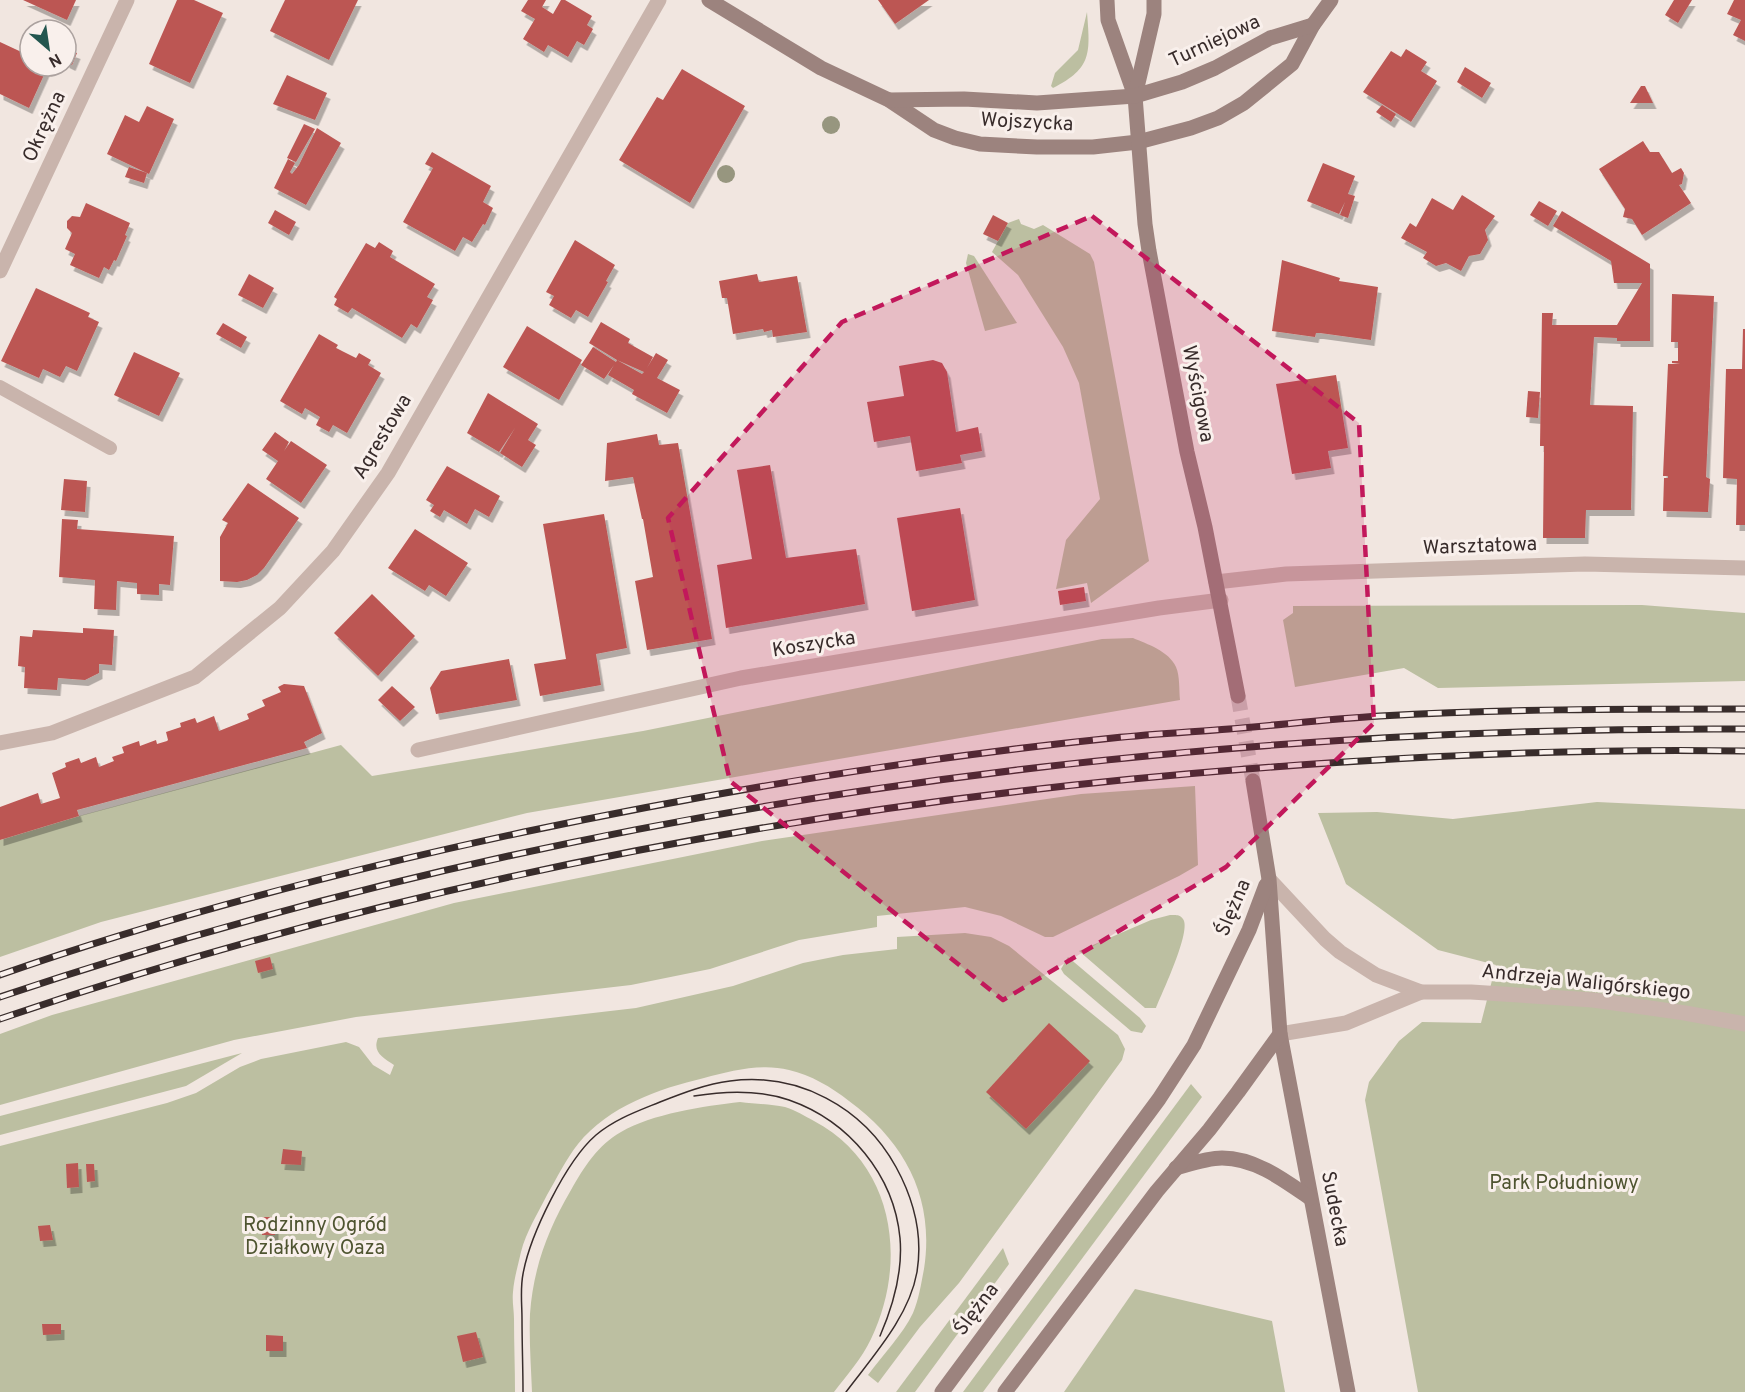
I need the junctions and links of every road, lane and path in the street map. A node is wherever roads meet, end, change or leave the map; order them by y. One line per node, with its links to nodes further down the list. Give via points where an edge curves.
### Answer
1 (127, 0): 11 (street, Okrężna)
2 (659, 0): 18 (street, Agrestowa, via 388,473 333,551 280,608 195,677 52,733)
3 (709, 0): 9 (main road, Wojszycka, via 821,68)
4 (1107, 0): 8 (main road, Wyścigowa, via 1108,20)
5 (1154, 0): 8 (main road, Wyścigowa)
6 (1331, 0): 7 (main road)
7 (1313, 25): 8 (main road, Turniejowa, via 1270,38 1182,82); 10 (main road, via 1292,64 1244,103 1191,128)
8 (1135, 96): 9 (main road, Wojszycka, via 1036,103); 10 (main road, Wyścigowa)
9 (889, 100): 10 (main road, Wojszycka, via 934,130 981,144 1093,147)
10 (1138, 142): 15 (main road, Wyścigowa, via 1149,251 1186,452)
11 (0, 271)
12 (0, 387): 13 (lane)
13 (110, 448)
14 (1745, 568): 15 (street, Warsztatowa, via 1573,564 1286,574)
15 (1216, 582): 16 (main road, Wyścigowa)
16 (1221, 600): 17 (main road, Wyścigowa); 19 (street, Koszycka, via 741,678)
17 (1238, 696)
18 (0, 743)
19 (418, 750)
20 (1253, 781): 21 (main road)
21 (1269, 879): 22 (street, Andrzeja Waligórskiego, via 1340,952 1376,975); 24 (main road, Ślężna); 27 (main road, Ślężna, via 1203,1029 1182,1064)
22 (1421, 992): 23 (street, Andrzeja Waligórskiego, via 1593,1000); 24 (street, Andrzeja Waligórskiego, via 1346,1023)
23 (1745, 1024)
24 (1280, 1034): 25 (main road); 26 (main road, Sudecka)
25 (1176, 1168): 26 (main road, via 1220,1158 1235,1160 1271,1172); 28 (main road)
26 (1310, 1197): 29 (main road, Sudecka)
27 (942, 1392)
28 (1005, 1392)
29 (1348, 1392)

